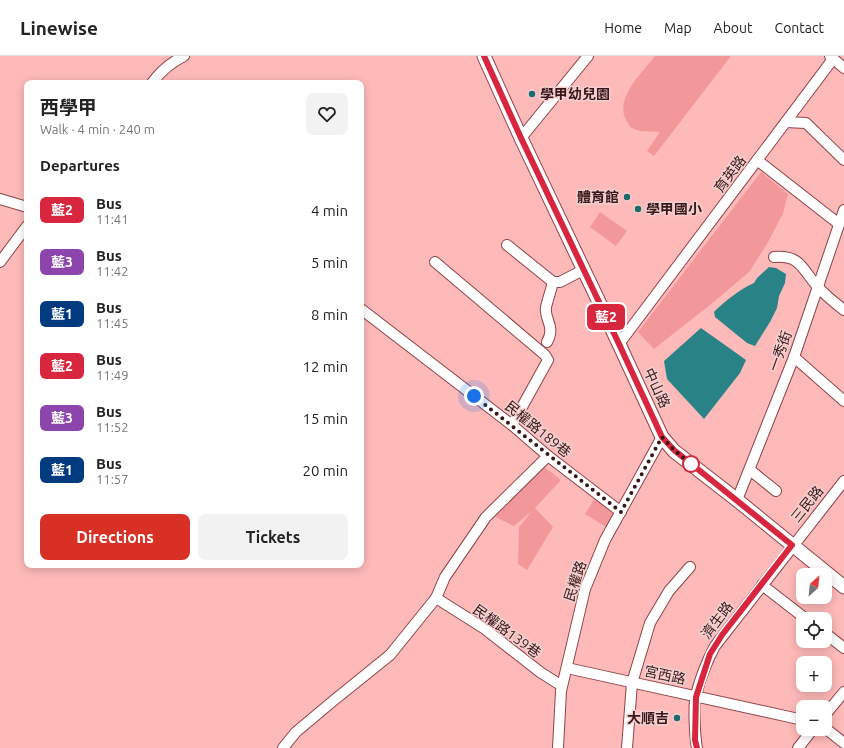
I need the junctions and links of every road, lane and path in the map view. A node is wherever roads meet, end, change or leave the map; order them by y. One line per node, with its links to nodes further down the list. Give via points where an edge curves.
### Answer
1 (184, 56): 6 (street, via 177,59)
2 (484, 56): 8 (main road, 中山路)
3 (588, 56): 8 (street)
4 (831, 57): 5 (street); 7 (street, 育英路)
5 (844, 68)
6 (155, 80)
7 (786, 122): 9 (street, 育英路); 10 (street, via 806,124)
8 (521, 138): 20 (main road, 中山路)
9 (757, 160): 14 (street); 26 (street, 育英路)
10 (844, 160)
11 (0, 199): 12 (street)
12 (24, 206)
13 (844, 210): 14 (street, 一秀街)
14 (841, 227): 22 (street, 一秀街, via 832,241)
15 (24, 230): 18 (street)
16 (507, 245): 21 (street)
17 (774, 257): 22 (street, via 787,256 799,263)
18 (0, 262)
19 (435, 262): 29 (street, via 548,360)
20 (584, 270): 21 (street, via 560,282); 26 (main road, 中山路)
21 (553, 282): 25 (street, via 546,309 550,323 550,336)
22 (818, 288): 23 (street); 27 (street, 一秀街)
23 (844, 310)
24 (364, 311): 29 (street, 民權路189巷)
25 (547, 342)
26 (619, 344): 30 (main road, 中山路)
27 (794, 357): 28 (street); 32 (street, 一秀街)
28 (844, 401)
29 (512, 425): 31 (street, 民權路189巷)
30 (662, 437): 35 (main road, 中山路, via 674,450); 36 (street, 民權路)
31 (548, 456): 36 (street, 民權路189巷); 41 (street, via 486,518 445,577)
32 (750, 470): 34 (street); 35 (street, 一秀街)
33 (844, 481): 37 (street, 三民路)
34 (776, 491)
35 (737, 500): 37 (main road, 中山路)
36 (621, 512): 45 (street, 民權路, via 605,540 585,589)
37 (792, 545): 39 (street, 濟生路); 40 (main road, 中山路)
38 (690, 567): 46 (street, via 669,592 650,623)
39 (762, 585): 42 (street); 49 (street, 濟生路, via 710,654)
40 (844, 587)
41 (436, 598): 47 (street, 民權路139巷, via 485,629); 55 (street, via 390,655 301,728)
42 (797, 612)
43 (832, 639): 44 (street)
44 (844, 648)
45 (567, 668): 46 (street, 宮西路); 47 (street, 民權路)
46 (632, 682): 49 (street, 宮西路); 57 (street)
47 (562, 686): 56 (street, 民權路)
48 (844, 692): 50 (street)
49 (696, 697): 51 (street, 宮西路); 58 (street, 濟生路)
50 (832, 707)
51 (796, 718)
52 (832, 734): 54 (street)
53 (807, 736): 59 (street)
54 (844, 743)
55 (283, 748)
56 (558, 748)
57 (626, 748)
58 (697, 748)
59 (798, 748)

